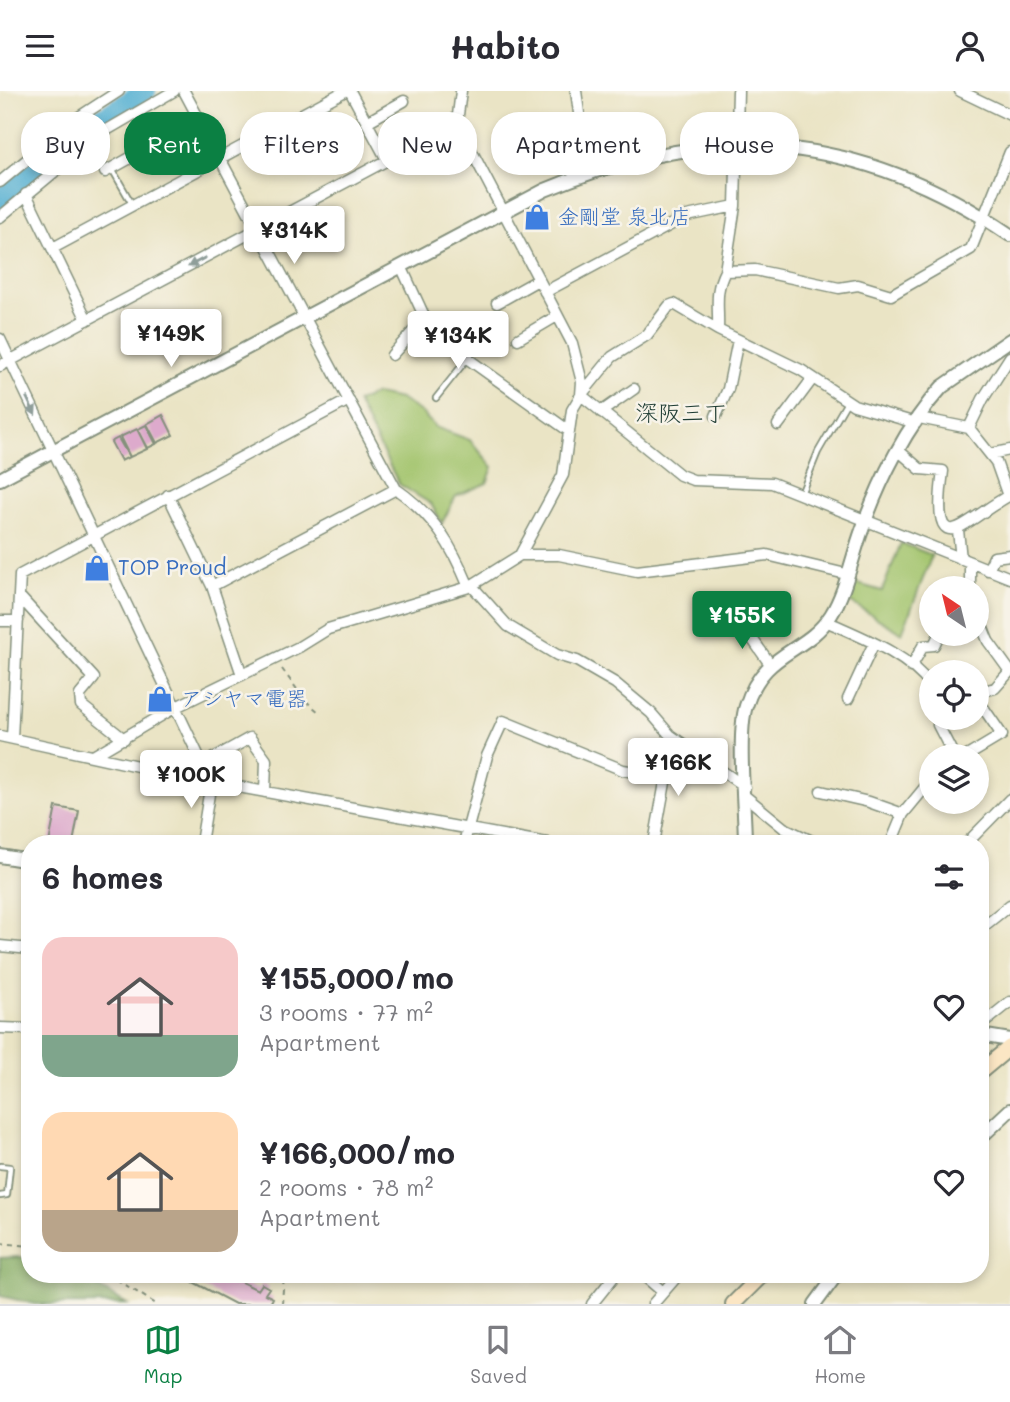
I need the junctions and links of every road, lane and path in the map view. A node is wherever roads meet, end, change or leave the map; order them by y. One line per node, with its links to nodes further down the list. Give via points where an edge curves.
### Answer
1 (119, 91): 27 (street, via 76,119)
2 (174, 91): 28 (street, via 100,134)
3 (184, 91): 10 (street)
4 (347, 91): 15 (street); 19 (street)
5 (461, 91): 11 (street)
6 (576, 91): 12 (street)
7 (738, 91): 13 (street)
8 (960, 91): 14 (street)
9 (404, 101): 15 (street)
10 (195, 112)
11 (458, 112)
12 (579, 112)
13 (737, 112)
14 (1010, 115)
15 (367, 122): 16 (street)
16 (378, 143)
17 (799, 152): 32 (street, via 907,177)
18 (1010, 152): 32 (street)
19 (226, 156)
20 (477, 163): 31 (street)
21 (378, 165): 34 (street)
22 (226, 171): 34 (street)
23 (110, 173): 29 (lane)
24 (190, 175): 29 (street)
25 (581, 175): 31 (street)
26 (736, 175): 30 (street)
27 (0, 182)
28 (26, 194): 33 (street); 36 (street)
29 (133, 206): 36 (street)
30 (736, 206): 38 (street); 40 (street, via 687,216)
31 (502, 212): 37 (street); 39 (street)
32 (982, 216): 35 (street); 38 (street, via 971,249 891,295 858,285 838,288 755,270)
33 (0, 218)
34 (257, 231): 43 (street); 45 (street, one-way to 45)
35 (1010, 235)
36 (53, 248): 45 (street)
37 (401, 266): 43 (street); 44 (street)
38 (725, 271): 46 (street, via 716,289)
39 (538, 280): 40 (street); 41 (street)
40 (545, 292): 42 (street)
41 (497, 303)
42 (557, 316): 48 (street); 57 (street, via 577,361)
43 (304, 317): 59 (street); 68 (street)
44 (425, 318): 51 (street); 53 (street, via 468,353)
45 (87, 320): 54 (street)
46 (718, 330): 49 (street); 57 (street, via 681,306 669,306 648,335 612,357)
47 (0, 339): 54 (street)
48 (518, 339)
49 (738, 340): 55 (street); 62 (street, via 728,389)
50 (1009, 342): 63 (street, via 942,387)
51 (391, 355)
52 (1010, 357): 65 (street)
53 (468, 359): 58 (lane); 66 (street)
54 (5, 363): 68 (street, one-way to 68)
55 (813, 378): 60 (street); 64 (street)
56 (635, 389): 61 (street)
57 (581, 395): 61 (street); 66 (street, via 572,410)
58 (436, 397)
59 (349, 400): 72 (street); 73 (street)
60 (848, 401): 63 (street, via 873,413); 74 (lane, via 818,452)
61 (601, 412): 74 (street, via 680,475 693,480 772,483)
62 (716, 416)
63 (918, 420): 65 (street); 69 (street)
64 (778, 425)
65 (969, 428): 70 (street)
66 (569, 431): 79 (street, via 563,475)
67 (1010, 450): 70 (street)
68 (52, 451): 71 (street); 78 (street)
69 (899, 451): 76 (street); 77 (street, via 920,469 943,471 940,515 944,524)
70 (989, 454): 75 (street)
71 (0, 478)
72 (396, 489): 86 (street); 87 (street, via 418,504 443,533)
73 (168, 495): 78 (street); 86 (street)
74 (801, 495): 76 (street)
75 (1009, 495): 77 (street)
76 (865, 520): 81 (street); 83 (street)
77 (958, 530): 81 (street)
78 (96, 537): 88 (street, via 20,575); 104 (street)
79 (520, 555): 83 (street, via 559,555 638,571 767,555); 87 (street)
80 (1010, 555): 82 (street, via 994,557)
81 (965, 561): 82 (street); 84 (street)
82 (988, 570): 85 (street)
83 (846, 574): 92 (street)
84 (967, 576)
85 (1010, 578)
86 (212, 586): 101 (street)
87 (471, 587): 96 (street, via 328,629); 111 (street, via 508,626 615,683)
88 (19, 596): 91 (street); 109 (street, via 94,678 80,695 81,705)
89 (739, 620): 97 (street)
90 (0, 621): 91 (street)
91 (18, 621): 108 (street)
92 (826, 621): 94 (street); 97 (street)
93 (989, 642): 99 (street)
94 (874, 643): 98 (street); 103 (street)
95 (923, 646): 98 (street)
96 (275, 659): 101 (street); 105 (path)
97 (770, 664): 118 (street, via 746,706)
98 (911, 667): 100 (street)
99 (1009, 671): 102 (street)
100 (919, 672)
101 (242, 675): 104 (street)
102 (989, 690)
103 (848, 699)
104 (176, 707): 109 (street); 113 (street)
105 (320, 713)
106 (989, 715): 110 (street, via 1002,735)
107 (0, 736): 108 (street)
108 (12, 738): 112 (street)
109 (124, 739): 112 (street)
110 (987, 744)
111 (684, 745): 114 (street); 118 (street)
112 (93, 756): 115 (street)
113 (203, 764): 115 (street); 117 (street, via 250,737 266,760)
114 (666, 777): 122 (street, via 623,770 503,721 487,756); 126 (street)
115 (211, 782): 117 (street); 123 (street)
116 (821, 791): 121 (street)
117 (265, 792): 122 (street)
118 (745, 792): 127 (street); 128 (street, via 784,828)
119 (919, 795): 121 (street)
120 (1010, 799): 130 (street)
121 (903, 814): 129 (street)
122 (467, 828): 124 (street); 125 (street)
123 (202, 835)
124 (466, 835)
125 (504, 835)
126 (655, 835)
127 (745, 835)
128 (799, 835)
129 (894, 835)
130 (975, 835)
131 (0, 856): 132 (street)
132 (21, 860)
133 (1010, 905): 134 (street)
134 (989, 922)
135 (0, 946): 136 (street)
136 (21, 948)
137 (1010, 1002): 138 (street)
138 (989, 1024)
139 (0, 1028): 140 (street)
140 (21, 1028)
141 (989, 1034): 142 (street)
142 (1010, 1040)
143 (1010, 1047): 144 (main road)
144 (989, 1064)
145 (1010, 1110): 146 (street)
146 (989, 1130)
147 (0, 1166): 148 (lane, via 10,1167 7,1195)
148 (0, 1196)
149 (0, 1243): 150 (path)
150 (21, 1245)
151 (122, 1283): 160 (path)
152 (283, 1283): 161 (path)
153 (609, 1283): 162 (street)
154 (652, 1283): 158 (street)
155 (671, 1283): 158 (street)
156 (755, 1283): 159 (main road)
157 (830, 1283): 164 (street)
158 (663, 1292): 163 (street)
159 (738, 1302)
160 (156, 1304)
161 (282, 1304)
162 (592, 1304)
163 (653, 1304)
164 (815, 1304)

